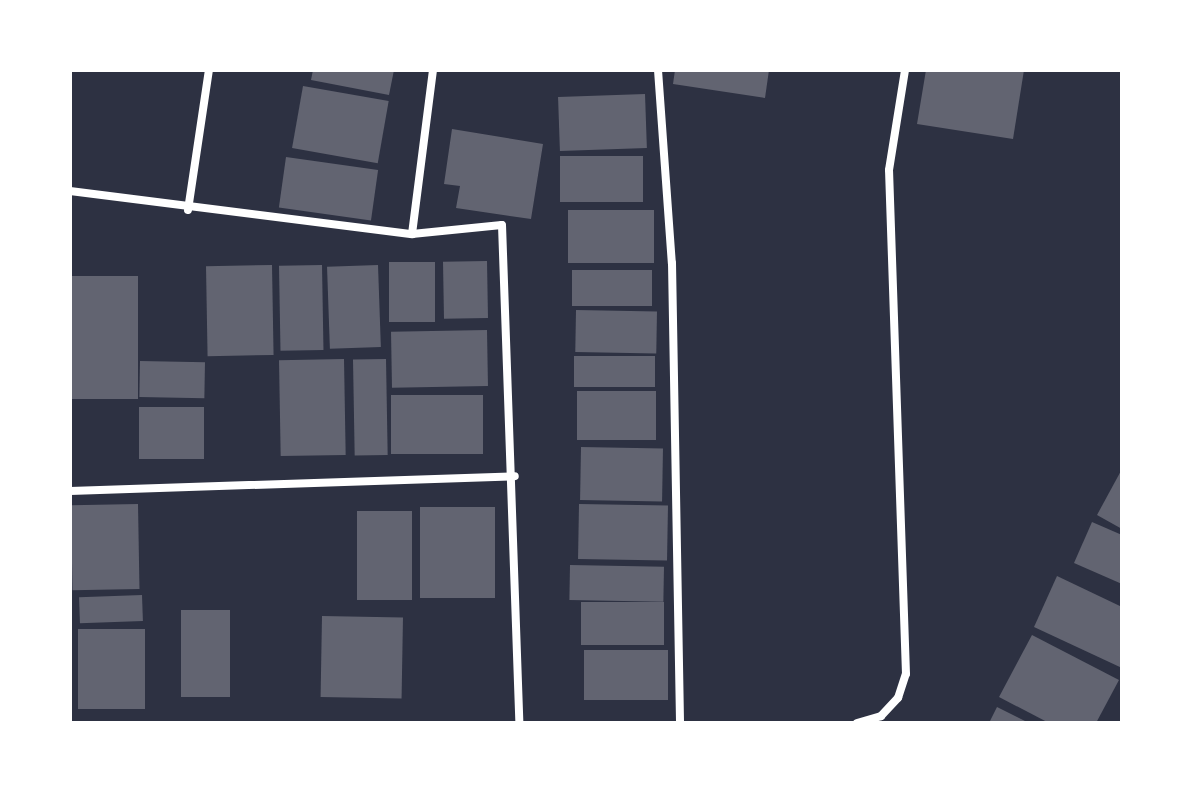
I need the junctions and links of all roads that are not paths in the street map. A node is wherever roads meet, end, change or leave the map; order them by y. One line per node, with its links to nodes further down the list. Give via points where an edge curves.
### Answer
1 (209, 70): 6 (street)
2 (433, 70): 7 (street)
3 (658, 70): 11 (street, via 672,263)
4 (905, 70): 12 (street, via 889,170 906,674 898,698 881,716)
5 (70, 191): 6 (street)
6 (188, 210): 7 (street)
7 (412, 234): 8 (street, via 502,225)
8 (515, 476): 9 (street); 10 (street)
9 (70, 491)
10 (519, 723)
11 (680, 723)
12 (857, 723)

